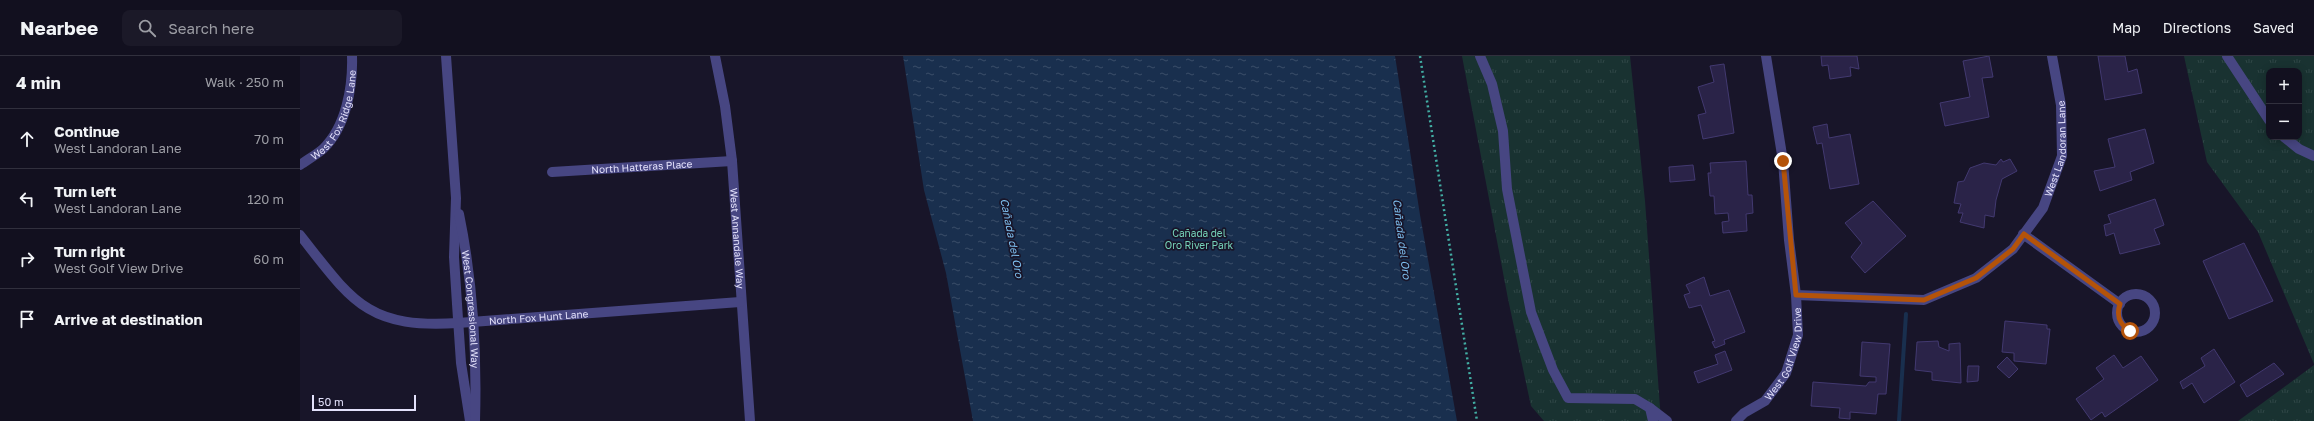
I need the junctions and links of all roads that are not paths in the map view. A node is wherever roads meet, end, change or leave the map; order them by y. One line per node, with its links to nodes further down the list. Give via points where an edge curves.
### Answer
1 (352, 56): 12 (street, West Fox Ridge Lane, via 349,92 338,127 323,148)
2 (446, 56): 14 (street, West Congressional Way)
3 (715, 56): 11 (street, West Annandale Way)
4 (1480, 56): 22 (street, via 1492,84 1503,131 1507,189 1530,312 1553,370 1568,398 1635,399)
5 (1766, 56): 17 (street, West Golf View Drive, via 1783,161)
6 (2052, 56): 15 (street, West Landoran Lane, via 2061,105 2062,156 2042,208)
7 (2227, 56): 8 (street)
8 (2266, 115)
9 (2288, 140): 10 (street)
10 (2314, 156)
11 (732, 161): 13 (street, North Hatteras Place); 18 (street, West Annandale Way)
12 (300, 166)
13 (552, 172)
14 (456, 198): 20 (street, West Congressional Way, via 467,256); 21 (street, West Congressional Way, via 454,257)
15 (2024, 234): 17 (street, West Landoran Lane, via 2013,249 1976,278 1924,300); 19 (street)
16 (300, 235): 21 (street, North Fox Hunt Lane, via 343,290 374,312 401,322)
17 (1796, 295): 28 (street, West Golf View Drive, via 1798,335 1786,373 1765,401 1744,413)
18 (740, 302): 20 (street, North Fox Hunt Lane); 25 (street, West Annandale Way)
19 (2120, 304)
20 (472, 322): 21 (street, North Fox Hunt Lane); 24 (street, West Congressional Way, via 476,370)
21 (458, 323): 23 (street, West Congressional Way)
22 (1650, 408): 26 (street); 27 (street)
23 (470, 421)
24 (475, 421)
25 (750, 421)
26 (1653, 421)
27 (1667, 421)
28 (1736, 421)

